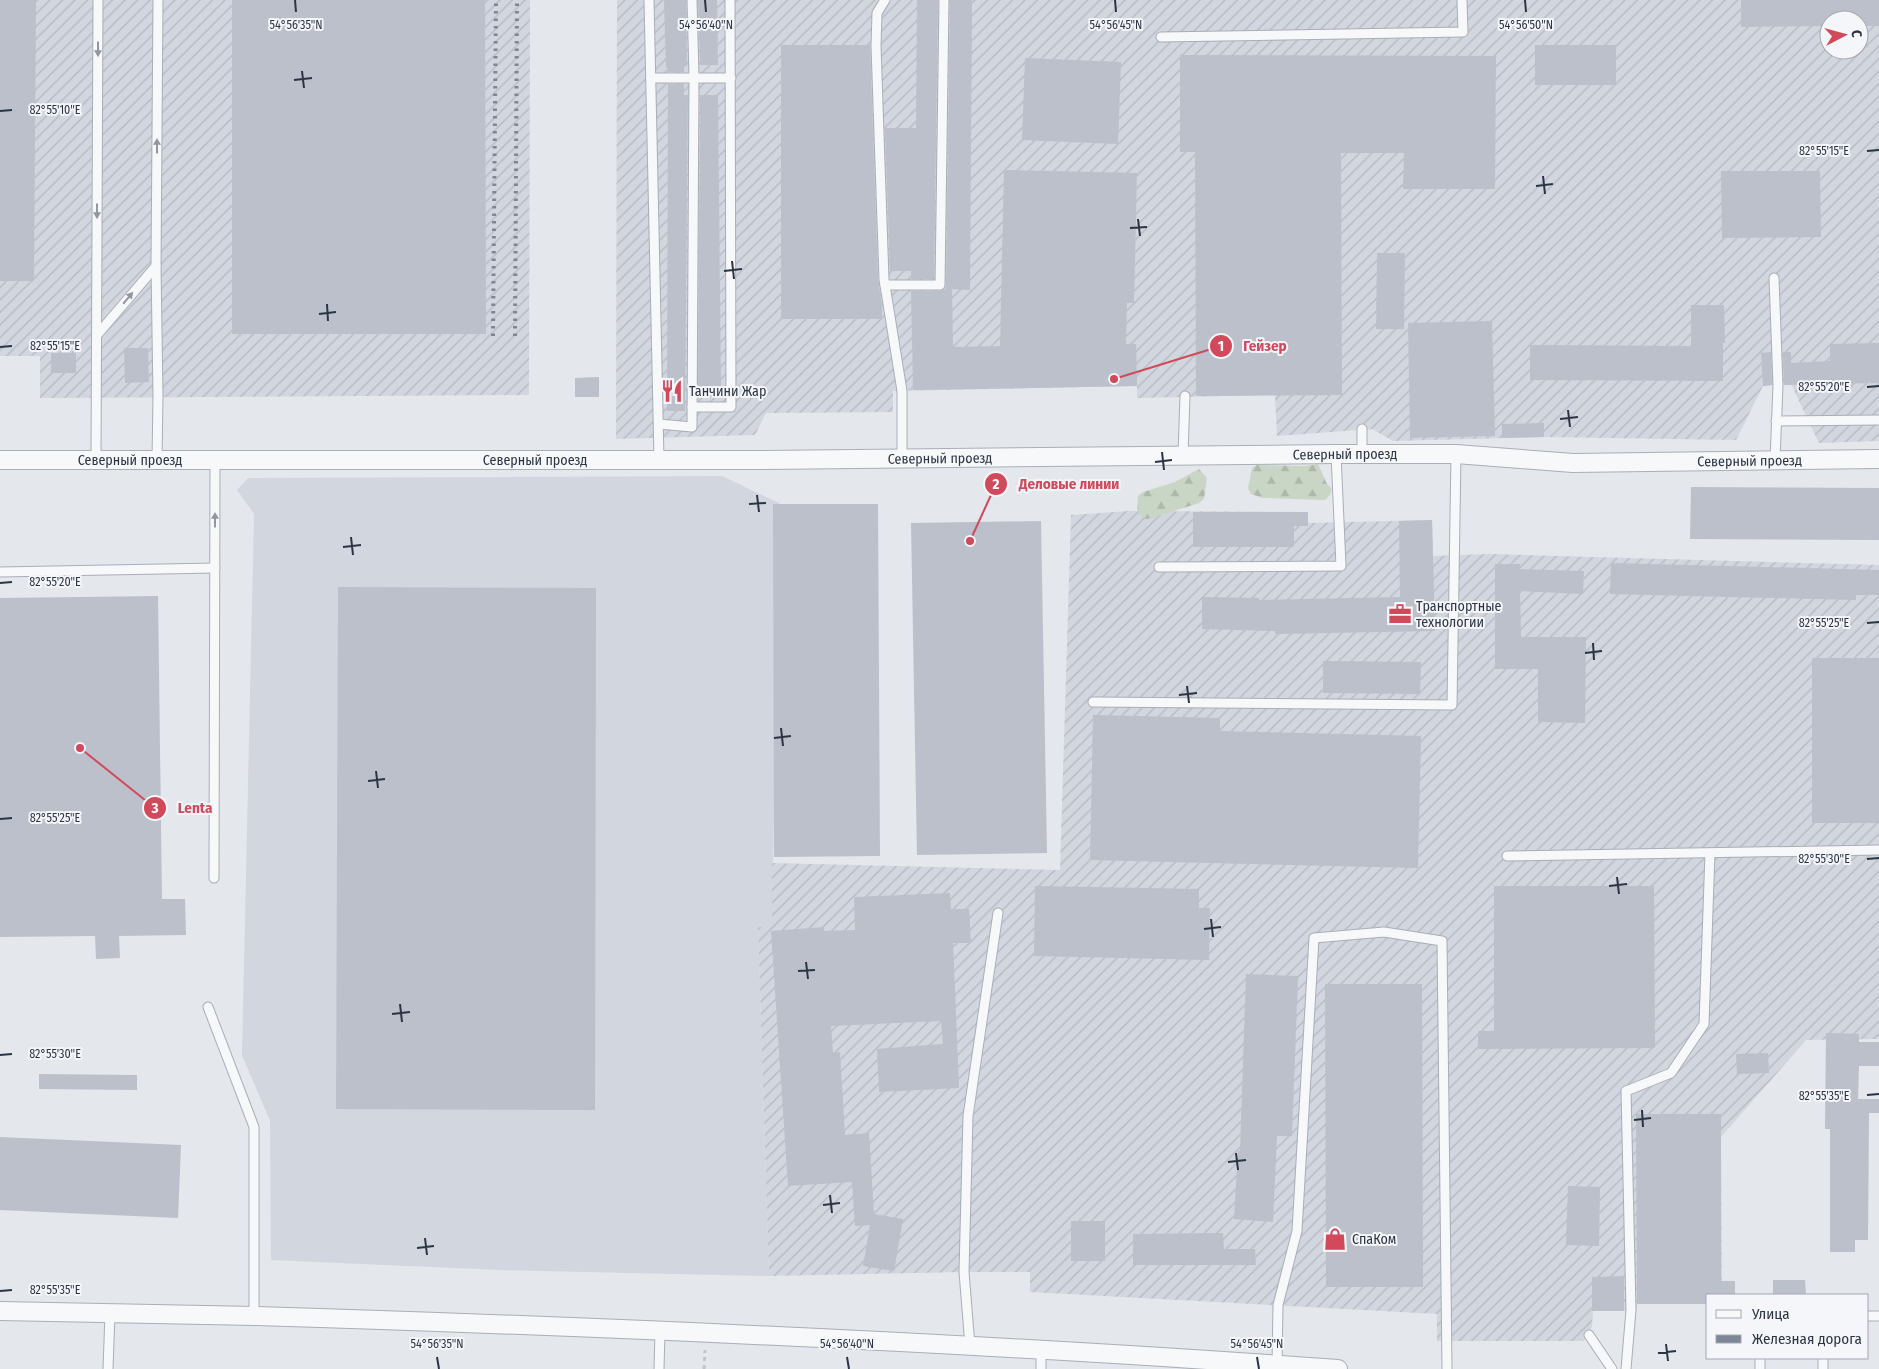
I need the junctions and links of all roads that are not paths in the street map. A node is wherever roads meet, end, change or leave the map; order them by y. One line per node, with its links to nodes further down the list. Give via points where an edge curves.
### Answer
1 (98, 0): 16 (lane, one-way to 16)
2 (158, 0): 13 (lane, one-way to 2)
3 (650, 0): 11 (lane)
4 (692, 0): 10 (lane)
5 (730, 0): 12 (lane)
6 (885, 0): 15 (lane, via 877,13 876,46)
7 (944, 0): 15 (lane, via 940,285)
8 (1462, 0): 9 (lane, via 1463,32)
9 (1160, 37)
10 (694, 77): 11 (lane); 12 (lane); 18 (lane)
11 (651, 78): 21 (lane)
12 (731, 78): 18 (lane, via 731,408)
13 (156, 266): 16 (lane, one-way to 13); 29 (lane)
14 (1774, 278): 20 (lane, via 1778,385)
15 (886, 285): 27 (lane, via 902,391)
16 (97, 335): 28 (lane)
17 (1185, 396): 26 (lane)
18 (692, 407): 21 (lane, via 692,427)
19 (1879, 420): 20 (lane)
20 (1776, 422): 34 (lane)
21 (658, 424): 31 (lane)
22 (1362, 430): 24 (lane)
23 (1336, 454): 24 (street, Северный проезд); 26 (street, Северный проезд); 35 (lane, via 1341,566)
24 (1362, 454): 25 (street, Северный проезд)
25 (1456, 454): 34 (street, Северный проезд, via 1574,463); 38 (lane, via 1452,705)
26 (1183, 455): 27 (street, Северный проезд)
27 (902, 457): 31 (street, Северный проезд)
28 (96, 459): 29 (street, Северный проезд); 33 (street, Северный проезд)
29 (157, 459): 30 (street, Северный проезд)
30 (215, 459): 31 (street, Северный проезд); 36 (lane, one-way to 30)
31 (659, 459)
32 (1879, 459): 34 (street, Северный проезд)
33 (0, 460)
34 (1775, 460)
35 (1159, 567)
36 (215, 568): 37 (lane); 42 (lane)
37 (0, 572)
38 (1093, 702)
39 (1879, 850): 40 (lane)
40 (1710, 853): 41 (lane); 59 (lane, via 1704,1024 1671,1073 1626,1091 1631,1310)
41 (1507, 856)
42 (214, 878)
43 (998, 913): 50 (lane, via 968,1116 964,1272)
44 (208, 1007): 47 (lane, via 254,1127)
45 (0, 1311): 46 (street)
46 (110, 1314): 47 (street); 53 (lane)
47 (254, 1316): 48 (street)
48 (660, 1332): 50 (street); 54 (lane)
49 (1589, 1336): 58 (lane)
50 (970, 1346): 51 (street)
51 (1042, 1350): 52 (street); 55 (lane)
52 (1277, 1365): 56 (street); 57 (lane, via 1278,1305 1297,1231 1314,938 1384,932 1442,941)
53 (108, 1369)
54 (659, 1369)
55 (1041, 1369)
56 (1338, 1369)
57 (1447, 1369)
58 (1612, 1369)
59 (1626, 1369)

